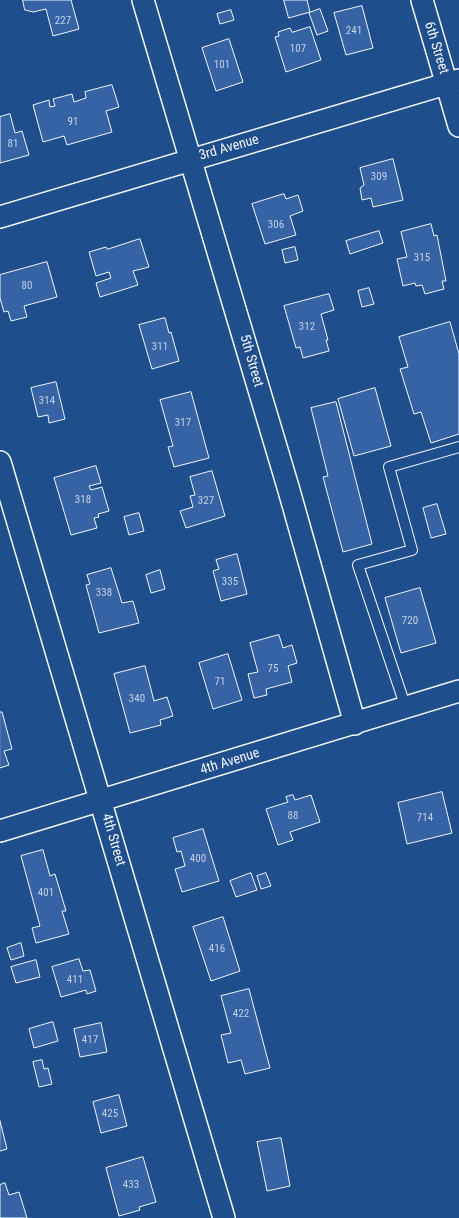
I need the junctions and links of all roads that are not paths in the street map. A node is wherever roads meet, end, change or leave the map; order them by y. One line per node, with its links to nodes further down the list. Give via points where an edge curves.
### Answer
1 (143, 0): 5 (street, 5th Street)
2 (422, 0): 3 (street, 6th Street)
3 (453, 82): 4 (street, 6th Street); 5 (street, 3rd Avenue)
4 (459, 126)
5 (192, 159): 6 (street, 3rd Avenue); 11 (street, 5th Street)
6 (0, 217)
7 (459, 447): 10 (lane, via 389,467 412,550 358,565)
8 (0, 462): 12 (street, 4th Street)
9 (459, 692): 10 (street, 4th Avenue)
10 (406, 708): 11 (street, 4th Avenue)
11 (355, 724): 12 (street, 4th Avenue)
12 (101, 801): 13 (street, 4th Avenue); 14 (street, 4th Street)
13 (0, 831)
14 (224, 1218)

